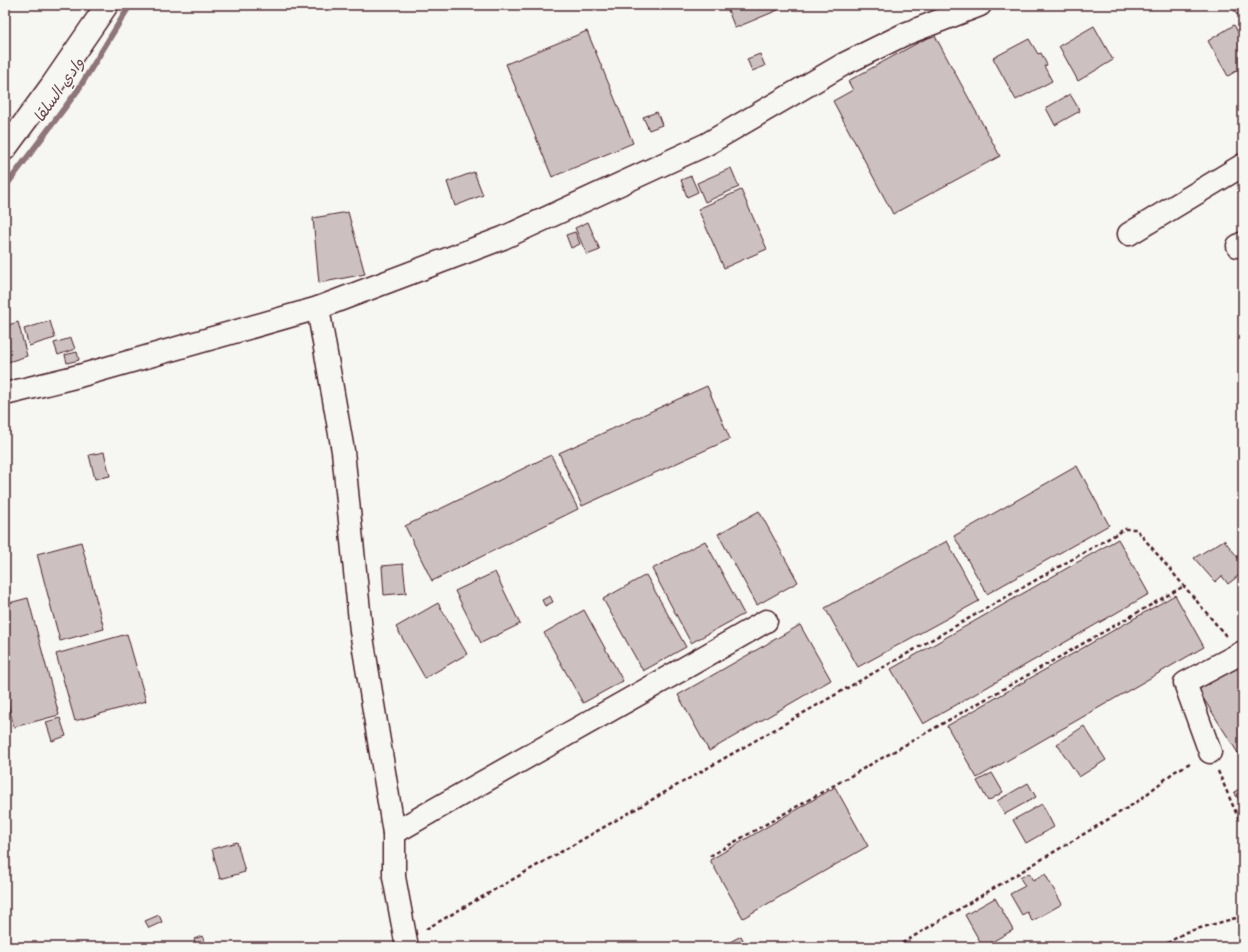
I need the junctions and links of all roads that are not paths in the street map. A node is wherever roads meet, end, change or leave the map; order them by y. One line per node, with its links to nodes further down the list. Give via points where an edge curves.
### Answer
1 (107, 5): 3 (street)
2 (980, 5): 6 (street, via 906,34 844,64 707,144 503,238)
3 (5, 149)
4 (1243, 165): 5 (street)
5 (1129, 234)
6 (318, 308): 7 (street, via 79,376); 11 (street, via 343,451 361,631)
7 (5, 394)
8 (766, 621): 11 (street)
9 (1242, 653): 10 (street, via 1185,683)
10 (1210, 752)
11 (394, 833): 12 (street, via 394,877)
12 (406, 944)

